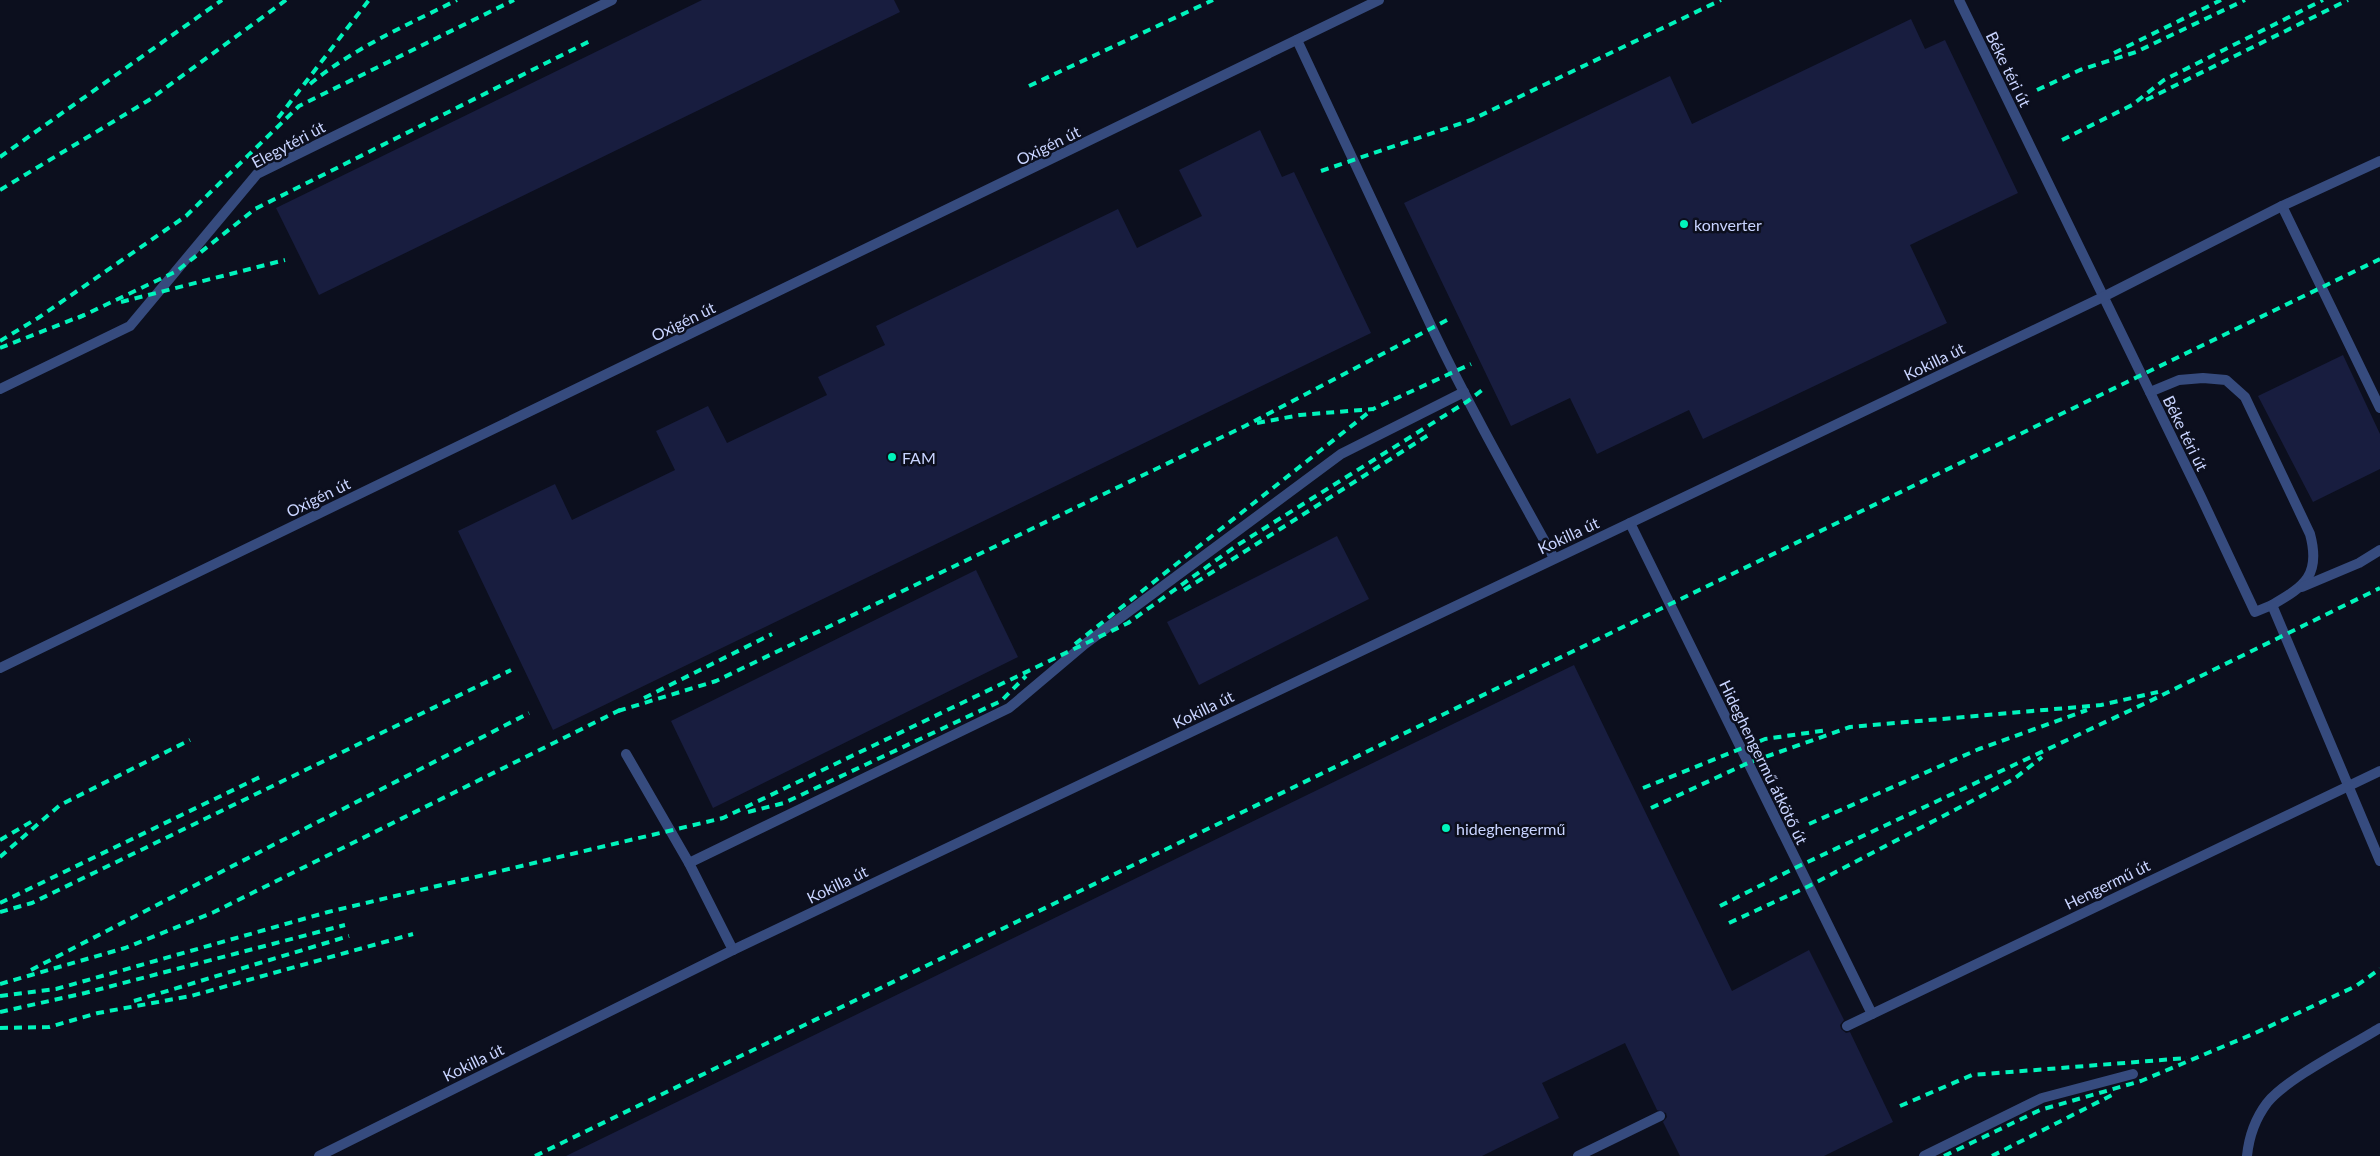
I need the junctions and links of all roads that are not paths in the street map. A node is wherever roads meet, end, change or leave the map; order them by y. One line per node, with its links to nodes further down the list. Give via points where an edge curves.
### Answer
1 (612, 0): 8 (lane, Elegytéri út, via 257,174 130,326)
2 (1379, 0): 4 (lane, Oxigén út)
3 (1959, 0): 7 (lane, Béke téri út)
4 (1297, 40): 9 (lane); 17 (lane, Oxigén út)
5 (2380, 161): 6 (lane, Kokilla út)
6 (2282, 206): 7 (lane, Kokilla út); 11 (lane)
7 (2102, 297): 10 (lane, Béke téri út); 12 (lane, Kokilla út)
8 (0, 389)
9 (1464, 392): 14 (lane); 22 (lane, via 1341,454 1085,644 1009,708)
10 (2150, 392): 15 (lane, via 2179,380 2203,378 2226,380 2245,397 2310,534 2315,552 2312,571); 16 (lane, Béke téri út, via 2255,612)
11 (2380, 408)
12 (1630, 523): 14 (lane, Kokilla út); 24 (lane, Hideghengermű átkötő út)
13 (2380, 550): 15 (lane, via 2360,563)
14 (1554, 558): 23 (lane, Kokilla út)
15 (2300, 588): 16 (lane)
16 (2272, 605): 20 (lane)
17 (0, 668)
18 (626, 754): 22 (lane)
19 (2380, 771): 20 (lane, Hengermű út)
20 (2348, 785): 21 (lane); 24 (lane, Hengermű út)
21 (2380, 861)
22 (689, 863): 23 (lane)
23 (733, 950): 29 (lane, Kokilla út)
24 (1872, 1014): 25 (lane, Hengermű út)
25 (1847, 1026)
26 (2380, 1028): 32 (lane, via 2294,1080 2268,1102 2250,1132)
27 (2133, 1074): 31 (lane, via 2042,1098)
28 (1660, 1116): 30 (lane)
29 (319, 1156)
30 (1578, 1156)
31 (1924, 1156)
32 (2247, 1156)

